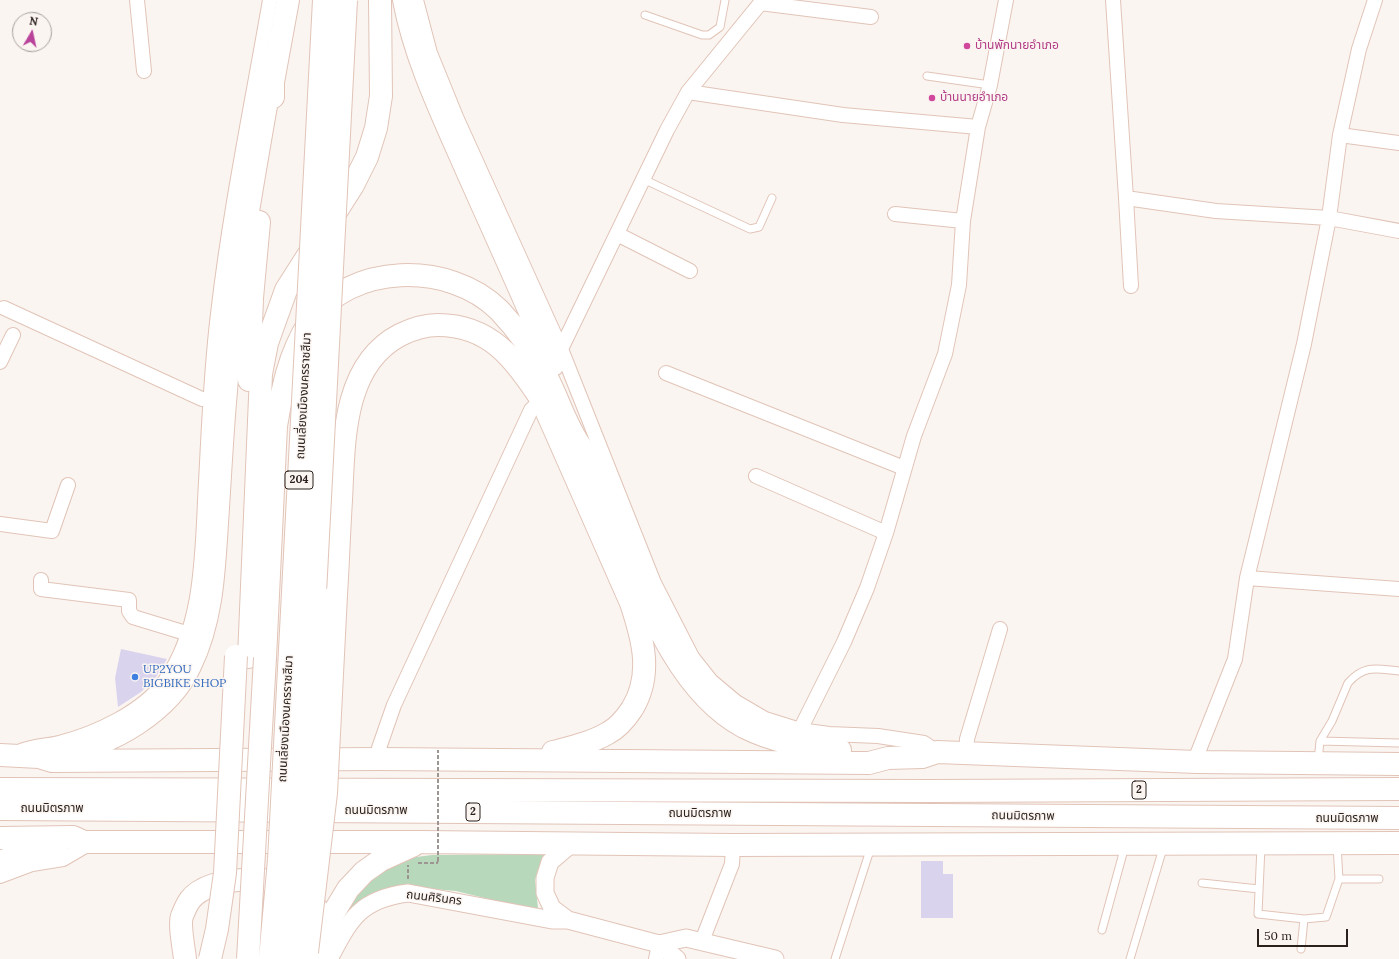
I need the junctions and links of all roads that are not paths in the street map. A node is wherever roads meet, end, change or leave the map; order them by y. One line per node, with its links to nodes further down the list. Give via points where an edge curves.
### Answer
1 (137, 0): 16 (street)
2 (270, 0): 39 (street, via 226,252)
3 (288, 0): 18 (highway)
4 (324, 0): 105 (highway, ถนนเลี่ยงเมืองนครราชสีมา / 204, bridge, via 279,860)
5 (346, 0): 106 (highway, ถนนเลี่ยงเมืองนครราชสีมา / 204, bridge, via 301,862)
6 (380, 0): 52 (highway, via 381,96 376,128 367,157 353,185 286,290 267,343 261,374)
7 (404, 0): 41 (highway, via 407,16 434,93 582,433)
8 (416, 0): 36 (street, via 430,53 444,90)
9 (725, 0): 14 (lane, via 720,27 709,35 702,35)
10 (1006, 0): 19 (street)
11 (1113, 0): 26 (street)
12 (1375, 0): 22 (street, via 1360,49)
13 (762, 2): 15 (street); 20 (street)
14 (645, 15)
15 (871, 16)
16 (144, 72)
17 (927, 76): 19 (lane)
18 (273, 82): 52 (highway, via 252,298); 60 (highway, via 267,100 240,255 226,389 214,570 209,610 201,640 190,668 175,690 157,709 128,729 96,744)
19 (990, 85): 21 (street)
20 (688, 92): 21 (street, via 842,115); 24 (street)
21 (978, 127): 29 (street)
22 (1340, 135): 23 (street); 28 (street)
23 (1399, 143)
24 (643, 179): 25 (lane, via 750,229 759,227); 31 (street)
25 (772, 198)
26 (1126, 198): 28 (street, via 1216,211); 33 (street)
27 (895, 214): 29 (street)
28 (1329, 218): 30 (street); 47 (street, via 1304,344)
29 (963, 221): 42 (street, via 959,285 945,354)
30 (1399, 232)
31 (617, 234): 32 (street); 36 (street)
32 (690, 271)
33 (1131, 286)
34 (4, 308): 39 (street, via 202,399)
35 (13, 335): 37 (street)
36 (559, 352): 54 (street, via 654,583 692,658 711,681 736,702 765,719)
37 (0, 362)
38 (666, 373): 42 (street)
39 (210, 399): 51 (street, via 201,568)
40 (532, 407): 62 (street, via 394,705 379,748)
41 (581, 447): 52 (highway, via 573,436 545,374 518,331 498,309 476,292 445,280 397,275 372,279 340,294 324,305 309,323 292,357 282,390); 61 (highway, via 635,576 672,652 689,678 712,704 743,726 777,740 816,748 871,753)
42 (904, 468): 46 (street)
43 (756, 476): 46 (street)
44 (68, 485): 45 (street, via 52,531)
45 (0, 524)
46 (886, 532): 54 (street, via 867,588 844,642)
47 (1247, 578): 49 (street); 65 (street, via 1235,659)
48 (41, 580): 51 (street, via 41,590 129,600 129,611 133,617)
49 (1399, 589)
50 (1000, 629): 58 (street, via 967,739)
51 (188, 634): 59 (street, via 164,683 146,701 90,734)
52 (250, 657): 102 (highway, bridge, via 225,873); 103 (highway, via 238,872 231,933); 104 (highway, bridge)
53 (1399, 671): 55 (lane, via 1372,668 1361,671 1352,678)
54 (800, 730): 57 (street, via 878,736 924,743)
55 (1320, 741): 56 (lane); 66 (lane)
56 (1399, 743)
57 (937, 752): 58 (highway); 61 (highway, via 922,757)
58 (966, 753): 65 (highway)
59 (6, 755): 60 (highway)
60 (39, 757): 62 (highway, via 52,760)
61 (888, 758): 64 (highway, via 869,763)
62 (379, 759): 63 (highway)
63 (530, 760): 64 (highway); 107 (highway, bridge, via 542,754 585,744 610,733 626,718 637,700 645,678 645,654 641,632 631,603 541,399 524,373 504,349 479,333 453,325 431,325 411,329 392,339 363,370 353,394 346,424 326,793)
64 (571, 760): 70 (highway)
65 (1196, 762): 66 (highway)
66 (1317, 763): 67 (highway)
67 (1399, 764)
68 (0, 788): 70 (highway, ถนนมิตรภาพ / 2)
69 (1399, 789): 70 (highway, ถนนมิตรภาพ / 2)
70 (627, 791)
71 (0, 809): 72 (highway, ถนนมิตรภาพ / 2)
72 (139, 809): 74 (highway, ถนนมิตรภาพ / 2); 78 (highway)
73 (1399, 818): 74 (highway, ถนนมิตรภาพ / 2)
74 (1327, 819): 76 (highway, via 1368,831 1389,834)
75 (0, 838): 77 (highway, via 73,838)
76 (1399, 840)
77 (88, 842): 78 (highway); 88 (highway, via 28,852); 89 (street, via 63,859 32,864)
78 (201, 842): 87 (highway)
79 (571, 844): 83 (highway); 87 (highway); 94 (street, ถนนศิรินคร, via 550,862 545,878 545,893 552,908)
80 (871, 844): 83 (highway); 84 (highway); 112 (lane)
81 (1337, 844): 82 (highway); 86 (highway); 90 (lane)
82 (1399, 844)
83 (733, 845): 98 (street, via 732,864)
84 (1125, 845): 85 (highway); 97 (lane)
85 (1164, 845): 86 (highway); 113 (lane)
86 (1261, 845): 93 (lane)
87 (410, 852): 96 (highway, via 381,860 364,872 348,888)
88 (0, 862)
89 (0, 876)
90 (1339, 879): 91 (lane); 95 (lane, via 1326,917)
91 (1379, 879)
92 (1202, 883): 93 (lane)
93 (1259, 889): 95 (lane, via 1258,914)
94 (568, 920): 100 (street, ถนนศิรินคร); 109 (street, ถนนศิรินคร, via 552,920 408,893 388,896 366,905 345,927)
95 (1304, 920): 99 (lane)
96 (325, 927): 101 (highway, via 306,894 292,885 252,880 221,882 191,899 181,918); 108 (highway)
97 (1102, 930)
98 (702, 941): 100 (street, ถนนศิรินคร, via 686,938); 111 (street, ถนนศิรินคร)
99 (1301, 949)
100 (657, 951): 110 (street, ถนนศิรินคร)
101 (185, 959)
102 (210, 959)
103 (225, 959)
104 (248, 959)
105 (270, 959)
106 (292, 959)
107 (307, 959)
108 (323, 959)
109 (329, 959)
110 (677, 959)
111 (775, 959)
112 (835, 959)
113 (1130, 959)

